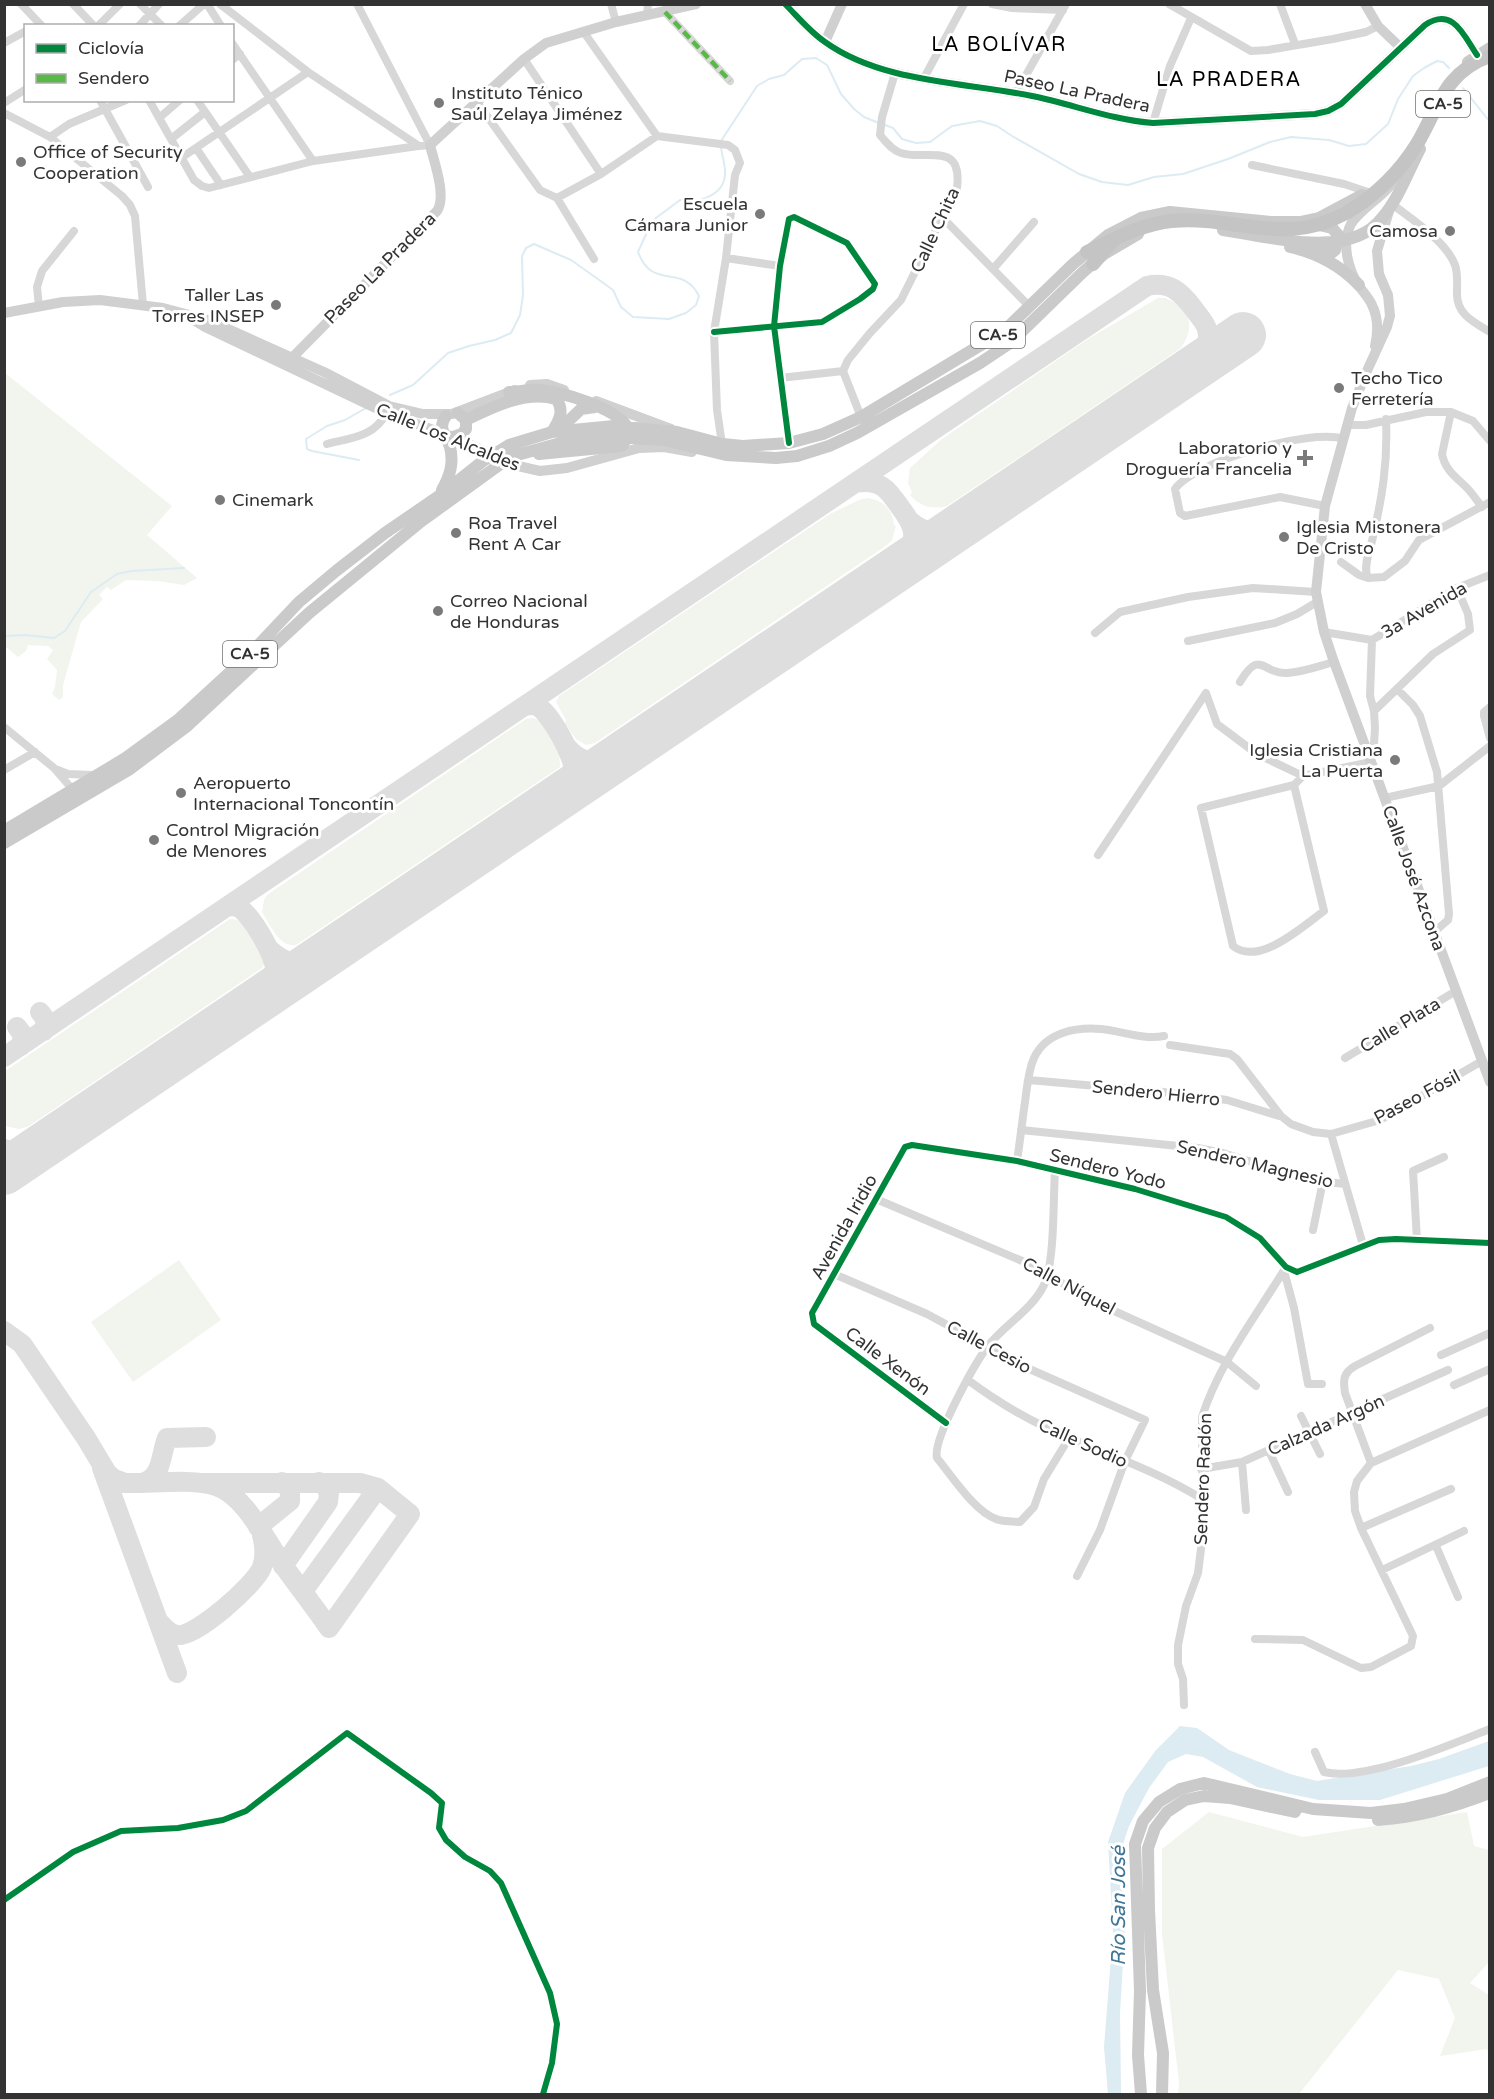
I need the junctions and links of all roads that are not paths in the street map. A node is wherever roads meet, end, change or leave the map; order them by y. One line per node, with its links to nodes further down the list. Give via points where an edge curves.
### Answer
1 (21, 4): 24 (street)
2 (120, 4): 26 (street)
3 (140, 4): 21 (street)
4 (159, 4): 21 (street)
5 (205, 4): 29 (street); 30 (street)
6 (220, 4): 45 (street)
7 (357, 4): 69 (street)
8 (611, 4): 23 (street)
9 (696, 4): 20 (main road)
10 (784, 4): 34 (main road, Paseo La Pradera)
11 (842, 4): 34 (main road)
12 (964, 4): 47 (street)
13 (992, 4): 18 (street, via 1012,8)
14 (1169, 4): 22 (street)
15 (1280, 4): 36 (street)
16 (1365, 4): 31 (main road)
17 (76, 6): 25 (street)
18 (1064, 7): 50 (street)
19 (647, 10): 20 (main road); 23 (main road)
20 (665, 12): 48 (street)
21 (150, 14): 27 (street); 28 (street)
22 (1191, 18): 36 (street, via 1251,51); 63 (street, via 1170,66)
23 (616, 22): 32 (main road)
24 (38, 24)
25 (94, 24)
26 (98, 24)
27 (141, 24)
28 (160, 24)
29 (181, 24)
30 (220, 24)
31 (1378, 26): 36 (street, via 1357,34); 38 (main road)
32 (584, 31): 43 (main road, via 546,43); 67 (street)
33 (24, 32): 35 (street)
34 (825, 42): 46 (main road, Paseo La Pradera, via 858,61)
35 (4, 43)
36 (1295, 44)
37 (234, 46): 40 (street)
38 (1401, 48): 41 (main road, Paseo La Pradera, via 1431,21 1444,18 1457,25); 63 (main road, Paseo La Pradera, via 1341,104 1328,111)
39 (1490, 48): 41 (main road, CA-5)
40 (240, 54): 42 (street); 51 (street)
41 (1483, 55): 64 (main road, CA-5, via 1453,75 1439,90); 88 (highway, via 1443,92 1416,145 1382,188 1343,214 1293,230 1170,221 1142,227 1116,239)
42 (234, 58)
43 (524, 59): 57 (main road); 74 (street)
44 (1490, 60): 80 (main road, CA-5, via 1466,75 1451,92)
45 (308, 72): 51 (street); 69 (street)
46 (895, 73): 47 (main road, Paseo La Pradera); 81 (street, Calle Chita, via 880,135 902,154 942,155 956,166 957,188)
47 (924, 78): 50 (main road, Paseo La Pradera)
48 (730, 81)
49 (24, 90): 58 (street)
50 (1016, 93): 63 (main road, Paseo La Pradera, via 1133,122)
51 (271, 99): 65 (street); 72 (street)
52 (101, 102): 59 (street)
53 (121, 102): 59 (street)
54 (150, 102): 62 (street)
55 (178, 102): 62 (street)
56 (198, 102): 60 (street)
57 (477, 102): 69 (main road); 79 (street, via 540,190)
58 (4, 103)
59 (105, 108): 66 (street); 77 (street)
60 (205, 112): 65 (street); 68 (street)
61 (4, 113): 66 (street)
62 (159, 118): 68 (street)
63 (1153, 123)
64 (1420, 126): 78 (main road, CA-5, via 1395,168); 92 (main road, Calle José Azcona, via 1400,174 1351,224 1346,247)
65 (220, 134): 70 (street); 75 (street)
66 (50, 136): 93 (street, via 130,205 135,216)
67 (657, 136): 74 (street); 87 (street, via 728,145 735,150 740,163 735,176)
68 (171, 139): 71 (street)
69 (424, 146): 72 (street); 100 (main road, Paseo La Pradera, via 442,204)
70 (196, 148): 71 (street); 76 (street)
71 (181, 158): 76 (street, via 202,186)
72 (313, 161): 75 (street)
73 (1252, 165): 78 (street)
74 (601, 174): 79 (street)
75 (250, 177): 76 (street)
76 (221, 185)
77 (148, 187)
78 (1368, 192): 82 (main road, CA-5, via 1319,218)
79 (558, 198): 89 (street)
80 (1392, 205): 84 (main road, CA-5, via 1362,235 1332,242 1305,242); 99 (street, via 1449,254 1457,276 1458,304 1468,319); 101 (main road, Calle José Azcona, via 1377,252 1390,316)
81 (942, 217): 91 (street); 102 (street, Calle Chita, via 901,300 870,333)
82 (1304, 221): 86 (main road, via 1332,228 1339,236 1330,254); 88 (main road, CA-5, via 1286,223 1170,212 1141,218 1108,235)
83 (1034, 222): 91 (street)
84 (1222, 229): 86 (main road); 88 (main road, CA-5, via 1158,228)
85 (74, 231): 94 (street, via 42,271 37,287)
86 (1315, 254): 92 (main road, via 1340,267)
87 (726, 258): 90 (street); 98 (street)
88 (1090, 258): 95 (main road, CA-5); 120 (main road, CA-5, via 1010,343 857,433 797,456 776,458)
89 (594, 259)
90 (780, 266): 97 (street); 97 (street, via 787,225 794,217 843,240 875,284 860,299 822,322)
91 (993, 269): 95 (street)
92 (1359, 285): 101 (main road, Calle José Azcona, via 1376,318)
93 (143, 305): 94 (main road, Calle Los Alcaldes, via 100,300); 100 (main road, Calle Los Alcaldes, via 208,320)
94 (39, 307): 96 (main road, Calle Los Alcaldes)
95 (1030, 307): 109 (main road, CA-5, via 1004,331)
96 (4, 314)
97 (774, 326): 98 (street); 103 (street)
98 (714, 332): 120 (street, via 717,410)
99 (1490, 332)
100 (288, 361): 107 (main road, Calle Los Alcaldes); 108 (main road, Calle Los Alcaldes, via 389,406 408,412)
101 (1371, 361): 111 (main road, Calle José Azcona)
102 (843, 371): 103 (street); 109 (street)
103 (780, 378): 118 (street)
104 (509, 392): 105 (main road, via 556,392); 108 (main road, Calle Los Alcaldes); 114 (main road, Calle Los Alcaldes, via 547,384)
105 (596, 407): 113 (main road, via 581,409); 121 (main road, via 613,414 628,428 627,441 622,446)
106 (1451, 412): 110 (street); 112 (street); 124 (street, via 1443,461 1449,472)
107 (386, 413): 115 (main road, Calle Los Alcaldes); 119 (street, via 373,431)
108 (457, 416): 113 (main road, via 546,396 556,399 561,409); 115 (main road, via 442,424); 115 (main road, via 467,426 459,436)
109 (861, 417): 118 (main road, CA-5, via 823,434)
110 (1386, 419): 111 (street); 128 (street, via 1384,482)
111 (1347, 425): 116 (main road, Calle José Azcona)
112 (1486, 429): 117 (street)
113 (555, 432): 114 (main road, CA-5, via 614,426); 122 (main road, CA-5, via 523,439 495,452)
114 (677, 432): 120 (main road, CA-5)
115 (448, 435): 120 (main road, Calle Los Alcaldes, via 518,466 540,471 567,468 639,448 664,447 709,455); 123 (main road, via 452,464)
116 (1343, 439): 125 (main road, Calle José Azcona); 125 (street, via 1328,436 1227,457 1174,489 1180,513 1185,516 1280,497)
117 (1490, 441)
118 (789, 443): 120 (main road, CA-5)
119 (327, 444)
120 (724, 449): 121 (main road, CA-5, via 614,437 564,442)
121 (510, 457): 122 (main road, CA-5)
122 (488, 464): 123 (main road, CA-5); 154 (main road, CA-5, via 309,613 186,727 130,769)
123 (439, 496): 147 (main road, CA-5, via 385,533 299,602 244,660 179,719)
124 (1486, 505): 128 (street, via 1419,540 1405,561 1384,577)
125 (1325, 507): 130 (main road, Calle José Azcona)
126 (1341, 562): 128 (street)
127 (1490, 575): 129 (street, 3a Avenida)
128 (1368, 578)
129 (1457, 588): 133 (street, 3a Avenida); 137 (street, via 1470,630 1433,654)
130 (1316, 597): 131 (main road, Calle José Azcona); 132 (street, via 1252,588 1188,597 1120,612); 134 (street, via 1297,615 1275,623)
131 (1324, 632): 133 (street, 3a Avenida); 135 (main road, Calle José Azcona)
132 (1095, 633)
133 (1372, 640): 139 (street, via 1370,696)
134 (1188, 641)
135 (1334, 662): 136 (street, via 1284,674 1261,664 1248,669); 144 (main road, Calle José Azcona)
136 (1240, 682)
137 (1397, 689): 139 (street); 150 (street, via 1420,716)
138 (1490, 707): 141 (street, via 1484,716)
139 (1374, 711): 144 (street)
140 (4, 727): 143 (street)
141 (1490, 738)
142 (1490, 746): 150 (street)
143 (35, 752): 145 (street); 146 (street)
144 (1370, 758): 148 (street); 152 (main road, Calle José Azcona)
145 (54, 768): 147 (street, via 68,774); 151 (street)
146 (4, 770)
147 (98, 775): 151 (main road, CA-5)
148 (1303, 776): 149 (street); 155 (street, via 1257,754 1217,724 1206,693)
149 (1294, 785): 149 (street, via 1324,911 1277,944 1262,951 1240,951 1233,946 1201,808)
150 (1439, 786): 152 (street); 156 (street, via 1449,914 1448,920)
151 (73, 790): 153 (main road, CA-5)
152 (1385, 798): 156 (main road, Calle José Azcona)
153 (4, 831)
154 (4, 843)
155 (1098, 855)
156 (1434, 932): 157 (main road, Calle José Azcona)
157 (1456, 991): 160 (street, Calle Plata); 161 (main road, Calle José Azcona)
158 (1164, 1036): 162 (street, via 1080,1028 1057,1034 1034,1057)
159 (1170, 1045): 164 (street, Paseo Fósil, via 1230,1054)
160 (1345, 1058)
161 (1482, 1061): 163 (main road, Calle José Azcona); 166 (street, Paseo Fósil, via 1380,1120)
162 (1029, 1080): 164 (street, Sendero Hierro, via 1227,1100); 165 (street)
163 (1490, 1082)
164 (1281, 1116): 166 (street, Paseo Fósil, via 1313,1132)
165 (1021, 1130): 169 (street); 171 (street, Sendero Magnesio, via 1198,1148)
166 (1331, 1134): 172 (street)
167 (904, 1147): 169 (street, Sendero Yodo); 173 (street, Avenida Iridio)
168 (1444, 1157): 175 (street, via 1413,1171)
169 (1017, 1161): 170 (street, Sendero Yodo)
170 (1055, 1171): 178 (street, Sendero Yodo, via 1135,1188 1226,1217 1260,1238); 179 (street)
171 (1323, 1181): 172 (street, Sendero Magnesio); 174 (street)
172 (1345, 1184): 177 (street)
173 (876, 1199): 179 (street, Calle Níquel); 180 (street, Avenida Iridio)
174 (1313, 1230)
175 (1417, 1240): 176 (street); 177 (street, via 1379,1240)
176 (1490, 1243)
177 (1364, 1245): 178 (street, via 1297,1272)
178 (1285, 1269): 186 (street, Sendero Radón); 190 (street, via 1308,1384)
179 (1048, 1272): 184 (street, via 1031,1303); 186 (street, Calle Níquel, via 1081,1296)
180 (834, 1274): 181 (street, Avenida Iridio, via 812,1313); 184 (street, Calle Cesio, via 927,1314)
181 (813, 1321): 196 (street, Calle Xenón)
182 (1430, 1328): 194 (street, via 1349,1370 1343,1381)
183 (1490, 1333): 185 (street)
184 (987, 1346): 189 (street); 201 (street, Calle Cesio, via 1068,1387 1144,1419)
185 (1441, 1355)
186 (1227, 1362): 192 (street, Calle Níquel); 204 (street, Sendero Radón, via 1202,1417)
187 (1490, 1369): 191 (street)
188 (1448, 1370): 194 (street, Calzada Argón)
189 (968, 1380): 196 (street); 198 (street, Calle Sodio, via 1021,1415)
190 (1322, 1384)
191 (1454, 1385)
192 (1256, 1386)
193 (1490, 1410): 203 (street)
194 (1353, 1413): 197 (street, Calzada Argón); 203 (street)
195 (1302, 1416): 197 (street)
196 (946, 1423): 198 (street, via 938,1442 937,1458 985,1512 996,1519 1020,1522 1034,1507 1044,1479)
197 (1309, 1432): 199 (street, Calzada Argón); 200 (street)
198 (1069, 1438): 201 (street, Calle Sodio)
199 (1269, 1450): 202 (street, Calzada Argón); 206 (street)
200 (1320, 1454)
201 (1125, 1461): 207 (street, Calle Sodio); 213 (street, via 1100,1530)
202 (1242, 1462): 204 (street, Calzada Argón); 208 (street)
203 (1371, 1463): 209 (street, via 1357,1480 1354,1492)
204 (1201, 1469): 207 (street, Sendero Radón)
205 (1451, 1489): 209 (street)
206 (1288, 1492)
207 (1202, 1499): 216 (street, Sendero Radón, via 1198,1574 1178,1645)
208 (1246, 1510)
209 (1361, 1528): 212 (street)
210 (1464, 1531): 211 (street)
211 (1436, 1546): 212 (street); 214 (street)
212 (1382, 1570): 215 (street, via 1413,1636 1412,1646 1371,1667 1361,1668 1303,1640)
213 (1077, 1576)
214 (1458, 1597)
215 (1255, 1640)
216 (1184, 1705)
217 (1490, 1729): 218 (street, via 1376,1769 1353,1773 1324,1772)
218 (1315, 1752)
219 (1490, 1782): 223 (main road, via 1447,1799 1371,1813 1313,1809 1204,1783 1180,1789 1159,1802 1143,1821 1135,1845)
220 (1490, 1794): 222 (main road, via 1406,1818 1371,1821 1312,1816 1204,1796 1185,1800 1167,1812 1155,1828 1148,1848 1153,1990)
221 (4, 1900): 226 (street, via 73,1852 121,1831 189,1826 224,1820 246,1811 347,1733 431,1793 441,1803 439,1828 446,1840 501,1883 550,1993 557,2024)
222 (1163, 2053): 223 (main road, via 1153,2059); 224 (main road)
223 (1138, 2055): 225 (main road)
224 (1163, 2068): 225 (main road, via 1150,2065); 228 (main road)
225 (1138, 2071): 227 (main road)
226 (543, 2094)
227 (1141, 2094)
228 (1162, 2094)

